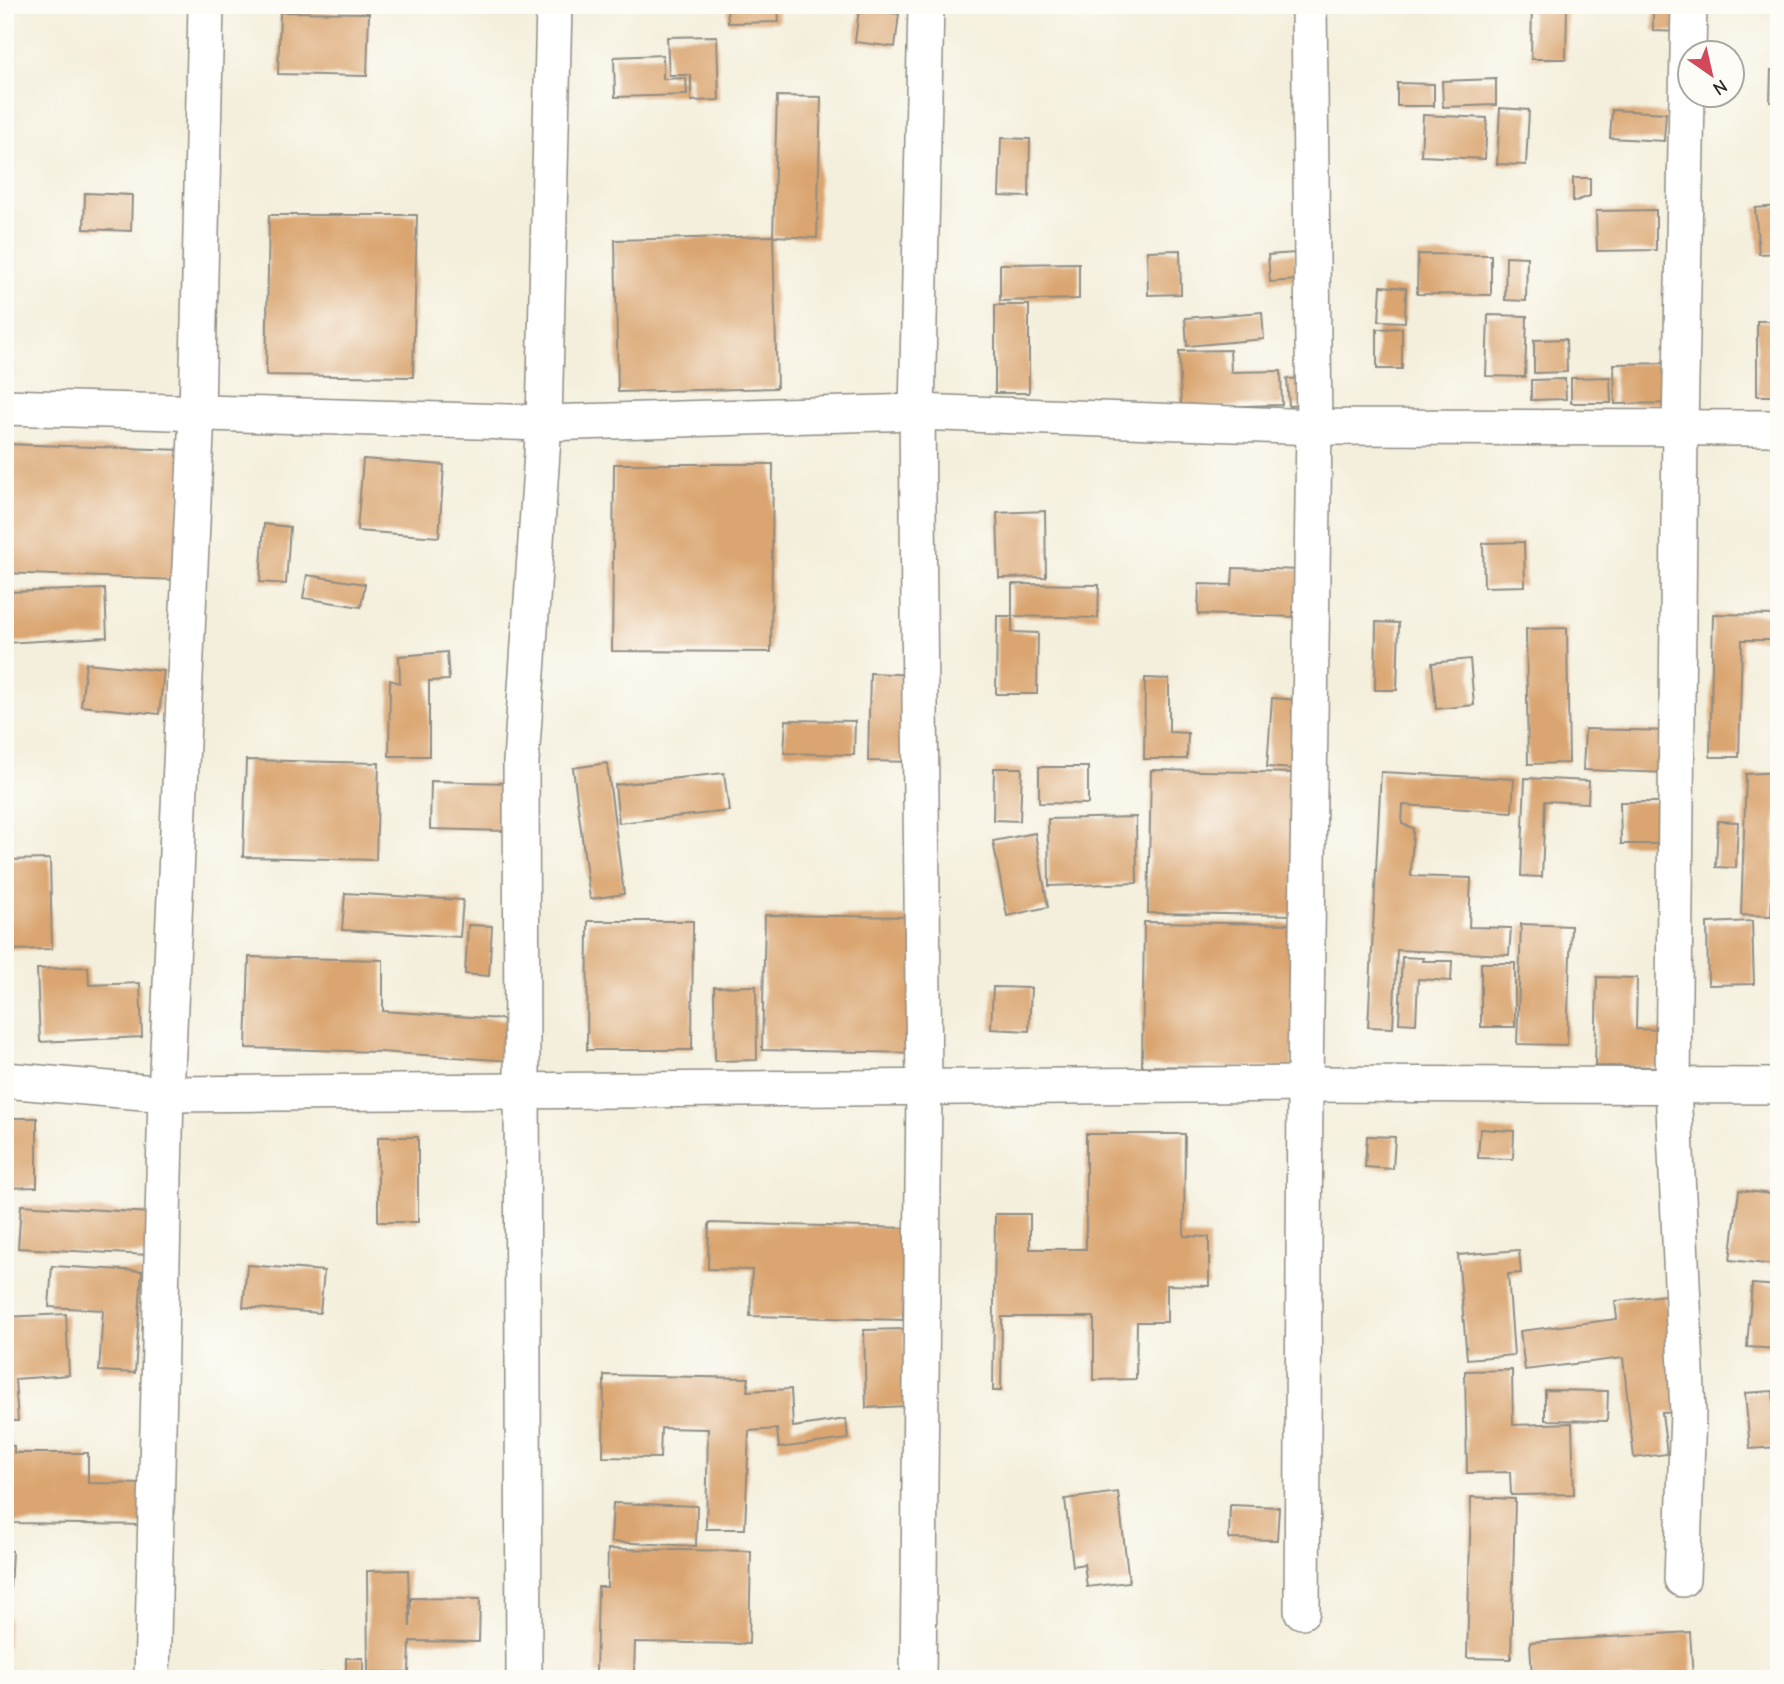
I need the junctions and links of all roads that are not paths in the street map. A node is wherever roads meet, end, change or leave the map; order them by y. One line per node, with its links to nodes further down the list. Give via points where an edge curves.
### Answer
1 (206, 5): 8 (street)
2 (554, 5): 9 (street)
3 (926, 5): 7 (street)
4 (1309, 5): 10 (street)
5 (1689, 5): 11 (street)
6 (5, 407): 8 (street)
7 (917, 412): 9 (street); 10 (street); 15 (street)
8 (197, 413): 9 (street); 19 (street)
9 (544, 423): 18 (street, via 521,762)
10 (1314, 427): 11 (street); 14 (street)
11 (1680, 428): 12 (street); 17 (street)
12 (1779, 428)
13 (5, 1080): 19 (street)
14 (1305, 1084): 15 (street); 17 (street); 21 (street)
15 (924, 1086): 18 (street); 24 (street)
16 (1779, 1086): 17 (street)
17 (1673, 1087): 20 (street, via 1688,1413)
18 (523, 1090): 19 (street); 23 (street)
19 (166, 1094): 22 (street)
20 (1682, 1579)
21 (1302, 1611)
22 (152, 1679)
23 (524, 1679)
24 (918, 1679)

